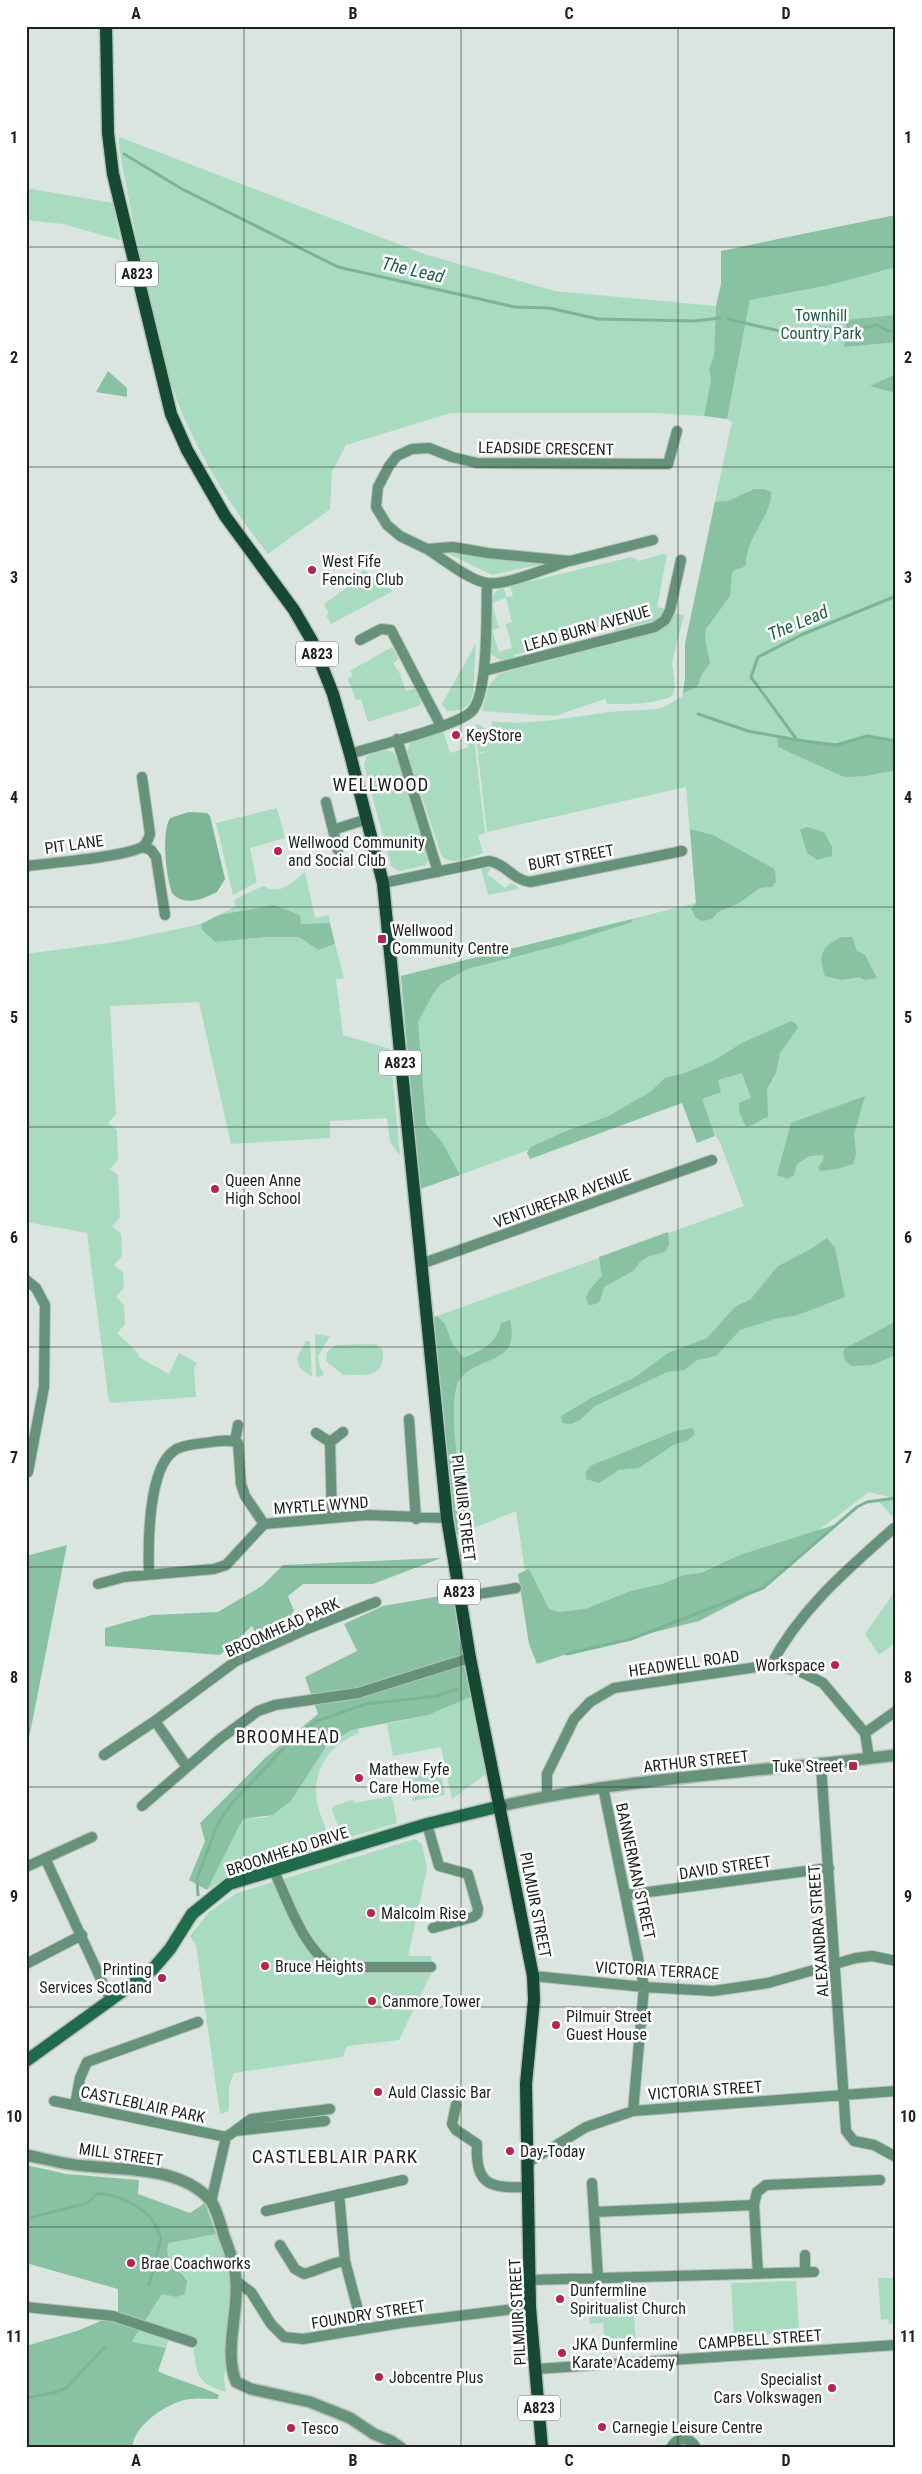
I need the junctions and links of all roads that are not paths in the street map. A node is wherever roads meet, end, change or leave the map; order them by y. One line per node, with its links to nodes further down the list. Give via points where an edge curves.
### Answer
1 (106, 26): 12 (main road, A823, via 108,133 113,174 171,414 187,450 225,516 294,610 312,641 333,694)
2 (677, 431): 4 (street, LEADSIDE CRESCENT, via 668,464 477,463 429,448 412,449 397,456 378,487 376,507 387,525 400,536)
3 (654, 540): 5 (street)
4 (427, 549): 5 (street, via 453,547); 7 (street, LEADSIDE CRESCENT)
5 (570, 560): 7 (street, via 510,580)
6 (681, 560): 9 (street, LEAD BURN AVENUE, via 670,610 666,620 655,627)
7 (487, 584): 9 (street)
8 (360, 640): 10 (street, via 381,628 391,630)
9 (484, 671): 10 (street, via 482,690 473,710)
10 (441, 726): 11 (street)
11 (397, 739): 12 (street); 21 (street)
12 (350, 754): 15 (main road, A823)
13 (142, 777): 17 (street, via 150,834)
14 (326, 802): 16 (street)
15 (367, 819): 16 (street); 22 (main road, A823)
16 (333, 830): 18 (street)
17 (142, 847): 20 (street, PIT LANE); 23 (street, via 151,850 156,857)
18 (338, 850)
19 (682, 851): 21 (street, BURT STREET, via 530,882 520,881 500,864 489,861)
20 (26, 866)
21 (438, 872): 22 (street, BURT STREET)
22 (383, 883): 25 (main road, A823)
23 (165, 915)
24 (712, 1160): 25 (street, VENTUREFAIR AVENUE)
25 (421, 1264): 35 (main road, PILMUIR STREET / A823)
26 (26, 1280): 33 (street, via 36,1288 45,1304 44,1387)
27 (409, 1419): 36 (street)
28 (238, 1425): 31 (street)
29 (343, 1432): 32 (street)
30 (316, 1433): 32 (street)
31 (235, 1442): 37 (street, via 240,1448 244,1496); 39 (street, via 195,1444 175,1449 163,1462 148,1531)
32 (330, 1442): 34 (street)
33 (28, 1472)
34 (332, 1517): 36 (street, MYRTLE WYND, via 366,1515); 37 (street, MYRTLE WYND)
35 (446, 1518): 36 (street, MYRTLE WYND); 42 (main road, PILMUIR STREET / A823)
36 (416, 1519)
37 (264, 1524): 39 (street, MYRTLE WYND, via 226,1565)
38 (894, 1528): 45 (street, via 833,1582 784,1640)
39 (149, 1574): 40 (street, MYRTLE WYND)
40 (98, 1584)
41 (516, 1588): 42 (street)
42 (460, 1597): 44 (main road, PILMUIR STREET / A823)
43 (376, 1602): 47 (street, BROOMHEAD PARK, via 236,1661)
44 (470, 1658): 53 (street, via 358,1693 275,1705 258,1711); 57 (main road, PILMUIR STREET / A823)
45 (771, 1665): 48 (street, HEADWELL ROAD, via 799,1671 823,1683); 55 (street, HEADWELL ROAD, via 614,1688 590,1702 574,1719 547,1774)
46 (896, 1711): 48 (street)
47 (155, 1721): 49 (street, BROOMHEAD PARK); 53 (street)
48 (865, 1732): 51 (street)
49 (104, 1755)
50 (896, 1755): 51 (street, ARTHUR STREET)
51 (869, 1758): 52 (street, ARTHUR STREET)
52 (821, 1765): 54 (street, ARTHUR STREET); 62 (street, ALEXANDRA STREET)
53 (187, 1767): 56 (street)
54 (603, 1787): 55 (street, ARTHUR STREET); 64 (street, BANNERMAN STREET)
55 (547, 1796): 57 (street, ARTHUR STREET)
56 (142, 1806)
57 (501, 1806): 58 (main road, BROOMHEAD DRIVE); 71 (main road, PILMUIR STREET / A823)
58 (427, 1824): 63 (main road, BROOMHEAD DRIVE); 65 (street, via 436,1860 444,1868 468,1874 478,1909 473,1917)
59 (92, 1836): 60 (street)
60 (45, 1858): 61 (street); 66 (street)
61 (26, 1867)
62 (828, 1868): 64 (street, DAVID STREET); 68 (street, ALEXANDRA STREET)
63 (274, 1870): 70 (street, via 300,1926 325,1962 334,1967); 73 (main road, BROOMHEAD DRIVE, via 229,1884 192,1914 152,1970)
64 (626, 1896): 72 (street, BANNERMAN STREET)
65 (433, 1928)
66 (82, 1935): 69 (street); 73 (street)
67 (896, 1960): 68 (street, VICTORIA TERRACE, via 872,1956)
68 (836, 1962): 72 (street, VICTORIA TERRACE, via 768,1983 713,1991); 77 (street, ALEXANDRA STREET)
69 (26, 1964)
70 (431, 1967)
71 (533, 1976): 72 (street, VICTORIA TERRACE); 87 (main road, PILMUIR STREET / A823, via 534,2000 526,2084)
72 (644, 1987): 82 (street, BANNERMAN STREET)
73 (111, 2001): 75 (main road, BROOMHEAD DRIVE)
74 (198, 2022): 79 (street, via 87,2062)
75 (26, 2061)
76 (896, 2091): 77 (street, VICTORIA STREET)
77 (844, 2095): 82 (street, VICTORIA STREET); 86 (street, ALEXANDRA STREET, via 846,2131 854,2141 874,2145)
78 (54, 2101): 79 (street, CASTLEBLAIR PARK)
79 (75, 2105): 84 (street, CASTLEBLAIR PARK)
80 (456, 2105): 91 (street, via 452,2124 477,2144 476,2165 486,2181 497,2188)
81 (330, 2109): 84 (street, via 252,2119)
82 (633, 2111): 87 (street, VICTORIA STREET, via 586,2127)
83 (325, 2121): 84 (street, CASTLEBLAIR PARK)
84 (230, 2134): 93 (street)
85 (26, 2155): 93 (street, MILL STREET, via 165,2176 193,2186)
86 (896, 2157)
87 (528, 2162): 91 (main road, PILMUIR STREET / A823)
88 (403, 2180): 92 (street)
89 (880, 2180): 94 (street, via 766,2185 757,2192)
90 (592, 2183): 96 (street)
91 (528, 2187): 103 (main road, PILMUIR STREET / A823)
92 (339, 2194): 95 (street); 99 (street)
93 (211, 2202): 102 (street, MILL STREET)
94 (754, 2205): 96 (street); 100 (street)
95 (266, 2212)
96 (594, 2212): 101 (street)
97 (280, 2245): 99 (street, via 295,2269 304,2274 330,2263)
98 (805, 2254): 100 (street, via 810,2272)
99 (345, 2261): 106 (street)
100 (758, 2274): 101 (street)
101 (598, 2278): 103 (street)
102 (236, 2280): 106 (street, FOUNDRY STREET, via 251,2292 270,2324 284,2337 303,2339); 110 (street, MILL STREET, via 231,2360 236,2382 251,2389 310,2402 350,2418)
103 (530, 2280): 105 (main road, PILMUIR STREET / A823)
104 (26, 2306): 107 (street, via 114,2316)
105 (530, 2307): 106 (street, FOUNDRY STREET); 109 (main road, PILMUIR STREET / A823)
106 (363, 2329)
107 (192, 2342)
108 (896, 2345): 109 (street, CAMPBELL STREET)
109 (536, 2369): 113 (main road, PILMUIR STREET / A823)
110 (374, 2434): 111 (street); 112 (street)
111 (384, 2448)
112 (401, 2448)
113 (542, 2448)
114 (671, 2448): 115 (street, via 684,2438)
115 (696, 2448)

